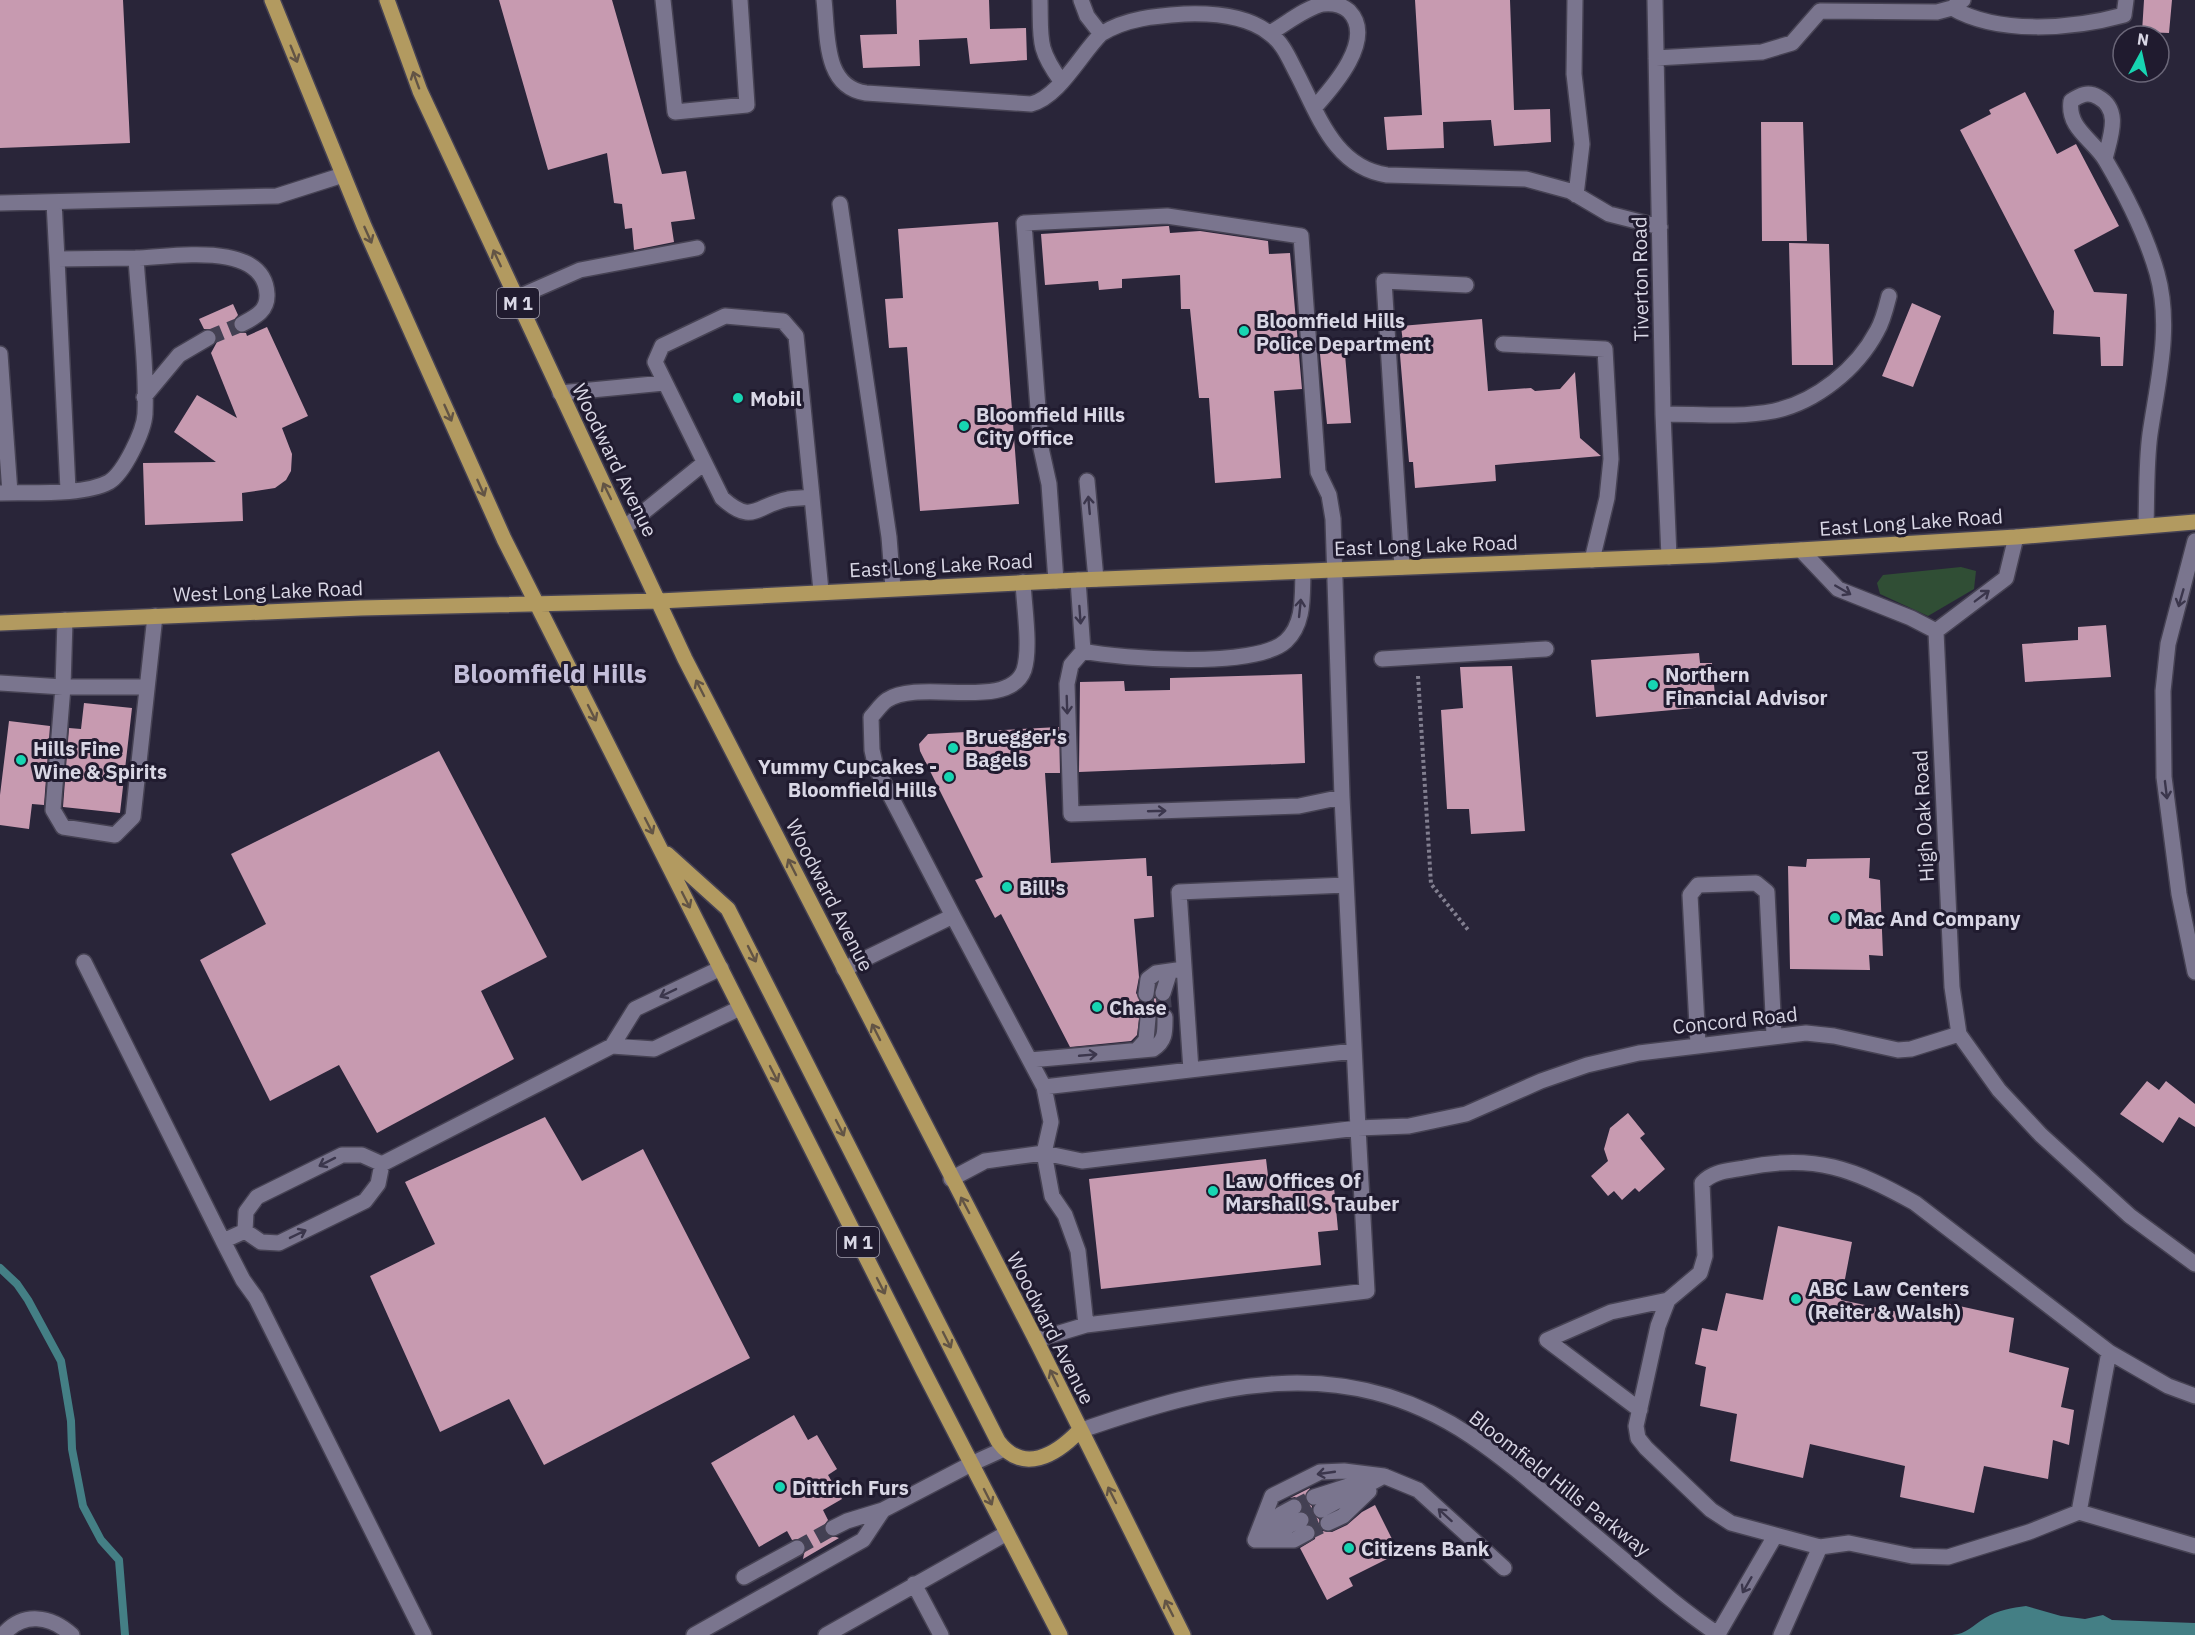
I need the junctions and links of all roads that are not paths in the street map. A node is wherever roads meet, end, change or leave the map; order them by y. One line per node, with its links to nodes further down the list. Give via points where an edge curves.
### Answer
1 (272, 0): 19 (main road, M 1, one-way to 19)
2 (387, 0): 30 (main road, Woodward Avenue / M 1, one-way to 2, via 420,91)
3 (663, 0): 4 (street, via 675,112 747,105)
4 (740, 0)
5 (824, 0): 16 (street, via 834,69 841,83 855,92 1030,104 1043,101)
6 (1040, 0): 16 (street, via 1041,46)
7 (1081, 0): 14 (street)
8 (1575, 0): 20 (street, via 1574,74 1582,144)
9 (1655, 0): 15 (street, Tiverton Road)
10 (2126, 0): 11 (street, via 2124,15 2066,26 2025,26 1970,18)
11 (1957, 4): 12 (street, via 1937,12)
12 (1816, 5): 15 (street, via 1792,43 1762,52)
13 (1270, 33): 14 (street, via 1233,18 1199,14 1131,21); 17 (street, via 1284,49); 17 (street, via 1326,4 1344,8 1353,18 1357,38 1352,56)
14 (1101, 34): 16 (street)
15 (1656, 58): 24 (street, Tiverton Road)
16 (1061, 81)
17 (1315, 107): 20 (street, via 1341,153 1367,171 1387,175 1526,178)
18 (2105, 159): 45 (street, via 2145,241 2164,305 2164,335 2150,435)
19 (343, 174): 21 (street, via 277,196); 62 (main road, M 1, one-way to 62)
20 (1576, 195): 24 (street, via 1609,214)
21 (54, 202): 22 (street); 27 (street)
22 (0, 203)
23 (840, 204): 59 (street, via 889,537)
24 (1660, 227): 38 (street, Tiverton Road)
25 (697, 248): 30 (street, via 580,270)
26 (136, 258): 27 (street); 31 (street, via 221,255 246,262 262,278 267,300 256,316); 37 (street)
27 (57, 260): 41 (street)
28 (1466, 285): 52 (street, via 1384,281)
29 (1889, 296): 38 (street, via 1878,331 1856,362 1810,397 1784,408 1752,414)
30 (516, 298): 36 (main road, Woodward Avenue / M 1)
31 (242, 324)
32 (208, 338): 37 (street, via 179,355)
33 (1503, 344): 51 (street, via 1605,349 1611,459 1607,498)
34 (0, 354): 42 (street)
35 (664, 383): 36 (street); 39 (street); 43 (street, via 655,362 662,346 725,316 783,321 796,336)
36 (560, 393): 46 (main road, Woodward Avenue / M 1, one-way to 36)
37 (144, 397): 41 (street, via 145,416 140,434 121,470 111,481 98,486)
38 (1663, 414): 50 (street, Tiverton Road)
39 (704, 463): 43 (street, via 722,498 736,511 754,513 786,500); 46 (street)
40 (1087, 481): 55 (street, one-way to 40)
41 (68, 490): 42 (street)
42 (5, 493)
43 (812, 498): 60 (street)
44 (2195, 522): 45 (main road, East Long Lake Road)
45 (2146, 525): 47 (main road, East Long Lake Road)
46 (624, 528): 61 (main road, Woodward Avenue / M 1)
47 (2016, 537): 49 (main road, East Long Lake Road); 66 (street, one-way to 47, via 2006,578)
48 (2195, 541): 81 (street, one-way to 81, via 2168,644 2163,691 2164,777 2179,894)
49 (1801, 550): 50 (main road, East Long Lake Road); 66 (street, one-way to 66, via 1838,590)
50 (1669, 557): 51 (main road, East Long Lake Road)
51 (1592, 560): 52 (main road, East Long Lake Road)
52 (1402, 567): 53 (main road, East Long Lake Road)
53 (1334, 570): 54 (main road, East Long Lake Road); 57 (street, via 1333,519 1329,495 1318,472 1301,236 1167,216 1024,223 1041,448); 73 (street)
54 (1303, 572): 55 (main road, East Long Lake Road); 68 (street, one-way to 54, via 1133,659 1241,656 1265,651 1286,641 1301,614)
55 (1096, 579): 56 (main road, East Long Lake Road)
56 (1078, 580): 57 (main road, East Long Lake Road); 68 (street, one-way to 68)
57 (1056, 581): 58 (main road, East Long Lake Road)
58 (1023, 582): 59 (main road, East Long Lake Road); 76 (street, via 1026,654 1017,682 1000,690 907,692 887,700 871,717 876,768)
59 (893, 588): 60 (main road, East Long Lake Road)
60 (821, 591): 61 (main road, East Long Lake Road)
61 (659, 601): 62 (main road, West Long Lake Road); 79 (main road, Woodward Avenue / M 1, one-way to 61)
62 (537, 604): 63 (main road, West Long Lake Road); 74 (main road, M 1, one-way to 74)
63 (155, 615): 64 (main road, West Long Lake Road); 72 (street)
64 (65, 620): 65 (main road, West Long Lake Road); 71 (street)
65 (0, 623)
66 (1936, 631): 87 (street, High Oak Road, via 1952,987)
67 (1546, 649): 69 (street)
68 (1083, 651): 73 (street, one-way to 73, via 1071,665 1066,684 1071,814 1299,806)
69 (1382, 659)
70 (0, 683): 71 (street)
71 (63, 687): 72 (street); 72 (street, via 53,810 63,827 115,835 133,817)
72 (147, 687)
73 (1342, 797): 75 (street)
74 (660, 848): 78 (main road, M 1, one-way to 78); 110 (main road, one-way to 110, via 729,909)
75 (1346, 885): 80 (street, via 1179,891); 92 (street)
76 (953, 916): 79 (street); 93 (street)
77 (84, 962): 101 (street)
78 (721, 968): 84 (main road, M 1); 90 (street, one-way to 90, via 635,1009)
79 (844, 969): 99 (main road, Woodward Avenue / M 1, one-way to 79)
80 (1177, 970): 82 (street); 83 (street, via 1156,973 1148,979); 94 (street)
81 (2195, 972)
82 (1163, 993)
83 (1146, 994)
84 (740, 1008): 90 (street, via 654,1049); 111 (main road, M 1, one-way to 111)
85 (1165, 1017): 91 (street, via 1161,1044 1154,1049)
86 (1148, 1018): 91 (street, via 1146,1040)
87 (1959, 1034): 88 (street, Concord Road, via 1898,1050 1834,1036); 102 (street, via 1999,1090 2041,1135 2130,1216)
88 (1773, 1035): 89 (street, Concord Road); 89 (street, via 1767,892 1756,883 1698,885 1690,895)
89 (1698, 1044): 96 (street, Concord Road, via 1587,1065 1466,1114 1409,1126)
90 (612, 1046): 98 (street)
91 (1137, 1050): 93 (street, one-way to 91)
92 (1354, 1051): 94 (street); 96 (street)
93 (1029, 1060): 95 (street)
94 (1191, 1070): 95 (street)
95 (1044, 1087): 97 (street, via 1051,1122)
96 (1358, 1128): 97 (street, Concord Road, via 1082,1161); 104 (street, via 1367,1291)
97 (1044, 1153): 99 (street, Concord Road, via 985,1161); 104 (street, via 1052,1196 1065,1215 1078,1251)
98 (382, 1164): 100 (street, one-way to 100, via 362,1155 342,1155 257,1197 246,1212); 100 (street, one-way to 98, via 261,1242 279,1243 333,1217 365,1201 378,1184)
99 (951, 1179): 105 (main road, Woodward Avenue / M 1, one-way to 99)
100 (245, 1231): 101 (street)
101 (223, 1241): 128 (street, via 256,1298)
102 (2195, 1264)
103 (1668, 1300): 106 (street, via 1700,1274 1704,1256 1700,1195 1702,1183 1710,1175 1769,1163 1811,1163 1852,1170 1915,1203); 108 (street, via 1658,1326); 108 (street, via 1611,1312 1546,1340)
104 (1086, 1325): 105 (street)
105 (1036, 1340): 109 (main road, Woodward Avenue / M 1, one-way to 105)
106 (2109, 1352): 107 (street, via 2168,1386); 115 (street)
107 (2195, 1396)
108 (1640, 1410): 118 (street, via 1638,1438 1711,1510 1731,1523)
109 (1079, 1431): 110 (main road, via 1049,1456 1021,1458 1007,1454); 133 (main road, Woodward Avenue / M 1, one-way to 109); 134 (street, Bloomfield Hills Parkway, via 1194,1395 1249,1385 1318,1383 1397,1399 1446,1421 1497,1455)
110 (1004, 1449): 111 (street)
111 (971, 1464): 113 (street); 117 (main road, M 1, one-way to 117)
112 (1384, 1476): 114 (street); 119 (street, one-way to 119, via 1320,1472 1272,1496); 123 (street, one-way to 112, via 1418,1490)
113 (883, 1510): 116 (street); 129 (street, via 863,1540)
114 (1321, 1510)
115 (2079, 1512): 120 (street); 121 (street, via 1948,1557 1912,1556 1849,1543)
116 (833, 1528)
117 (1007, 1533): 125 (street); 132 (main road, M 1)
118 (1775, 1536): 121 (street); 134 (street, one-way to 134)
119 (1255, 1540): 119 (street, via 1281,1514 1301,1520 1294,1540)
120 (2195, 1546)
121 (1820, 1547): 135 (street)
122 (797, 1548): 124 (street)
123 (1504, 1568)
124 (744, 1577)
125 (915, 1584): 130 (street); 131 (street)
126 (3, 1635): 127 (street, via 13,1624 34,1618 61,1625)
127 (72, 1635)
128 (424, 1635)
129 (694, 1635)
130 (826, 1635)
131 (941, 1635)
132 (1060, 1635)
133 (1183, 1635)
134 (1718, 1635)
135 (1781, 1635)

